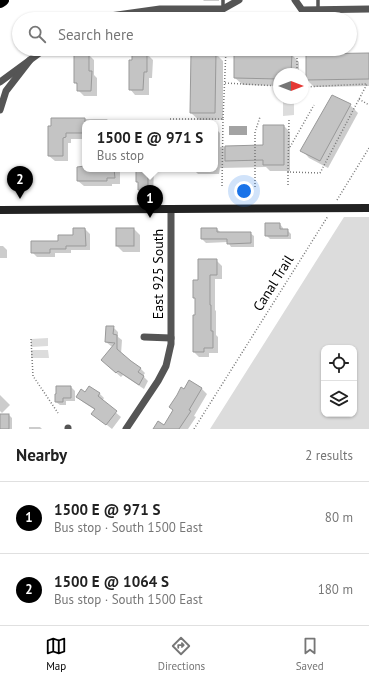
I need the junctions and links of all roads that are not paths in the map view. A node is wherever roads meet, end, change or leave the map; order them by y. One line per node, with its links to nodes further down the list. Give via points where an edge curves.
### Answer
1 (3, 0): 6 (highway)
2 (223, 0): 7 (lane)
3 (239, 0): 7 (street)
4 (295, 0): 9 (street, via 302,10)
5 (318, 0): 9 (lane)
6 (0, 2)
7 (223, 9): 10 (street, via 160,9)
8 (369, 9): 9 (street)
9 (318, 10)
10 (139, 12)
11 (35, 56): 12 (street)
12 (30, 60): 13 (street); 14 (street, via 6,91)
13 (0, 82)
14 (0, 110)
15 (369, 208): 16 (street)
16 (171, 209): 17 (street); 19 (street, East 925 South)
17 (0, 210)
18 (144, 337): 19 (street, East 925 South)
19 (171, 338): 20 (street, East 925 South, via 166,366)
20 (126, 429)

